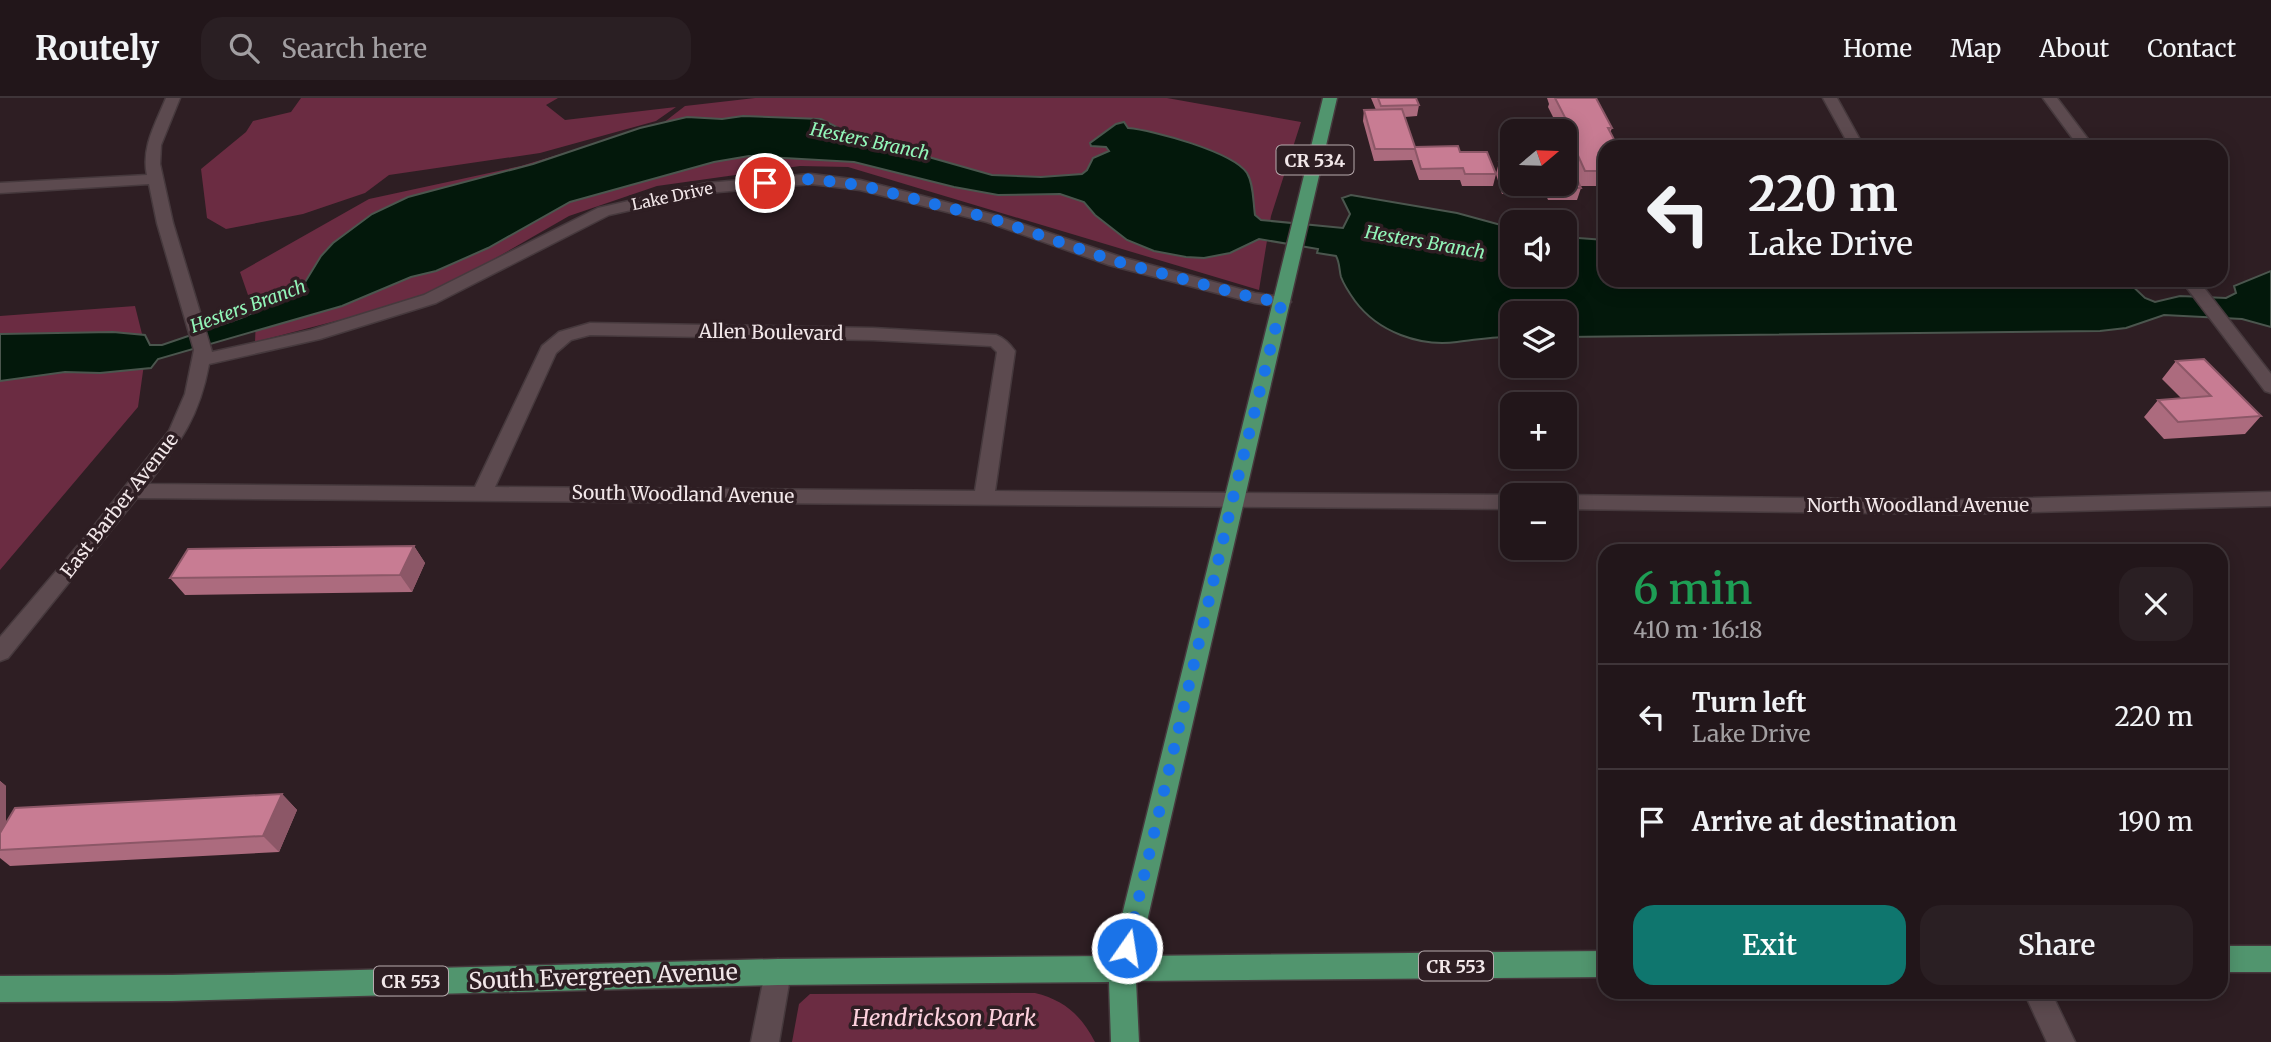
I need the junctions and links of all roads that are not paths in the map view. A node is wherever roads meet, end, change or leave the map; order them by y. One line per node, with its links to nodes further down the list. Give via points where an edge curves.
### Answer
1 (173, 98): 7 (street, East Barber Avenue, via 154,145)
2 (1330, 98): 10 (main road, CR 534)
3 (1830, 98): 5 (street)
4 (2050, 98): 6 (street)
5 (1853, 140)
6 (2083, 140)
7 (154, 179): 8 (street); 11 (street, East Barber Avenue)
8 (0, 188)
9 (2194, 287): 12 (street)
10 (1282, 302): 11 (street, Lake Drive, via 1115,261 993,219 860,185 811,179 707,187 604,211 430,299 314,335); 16 (main road, CR 534)
11 (201, 347): 13 (street, East Barber Avenue, via 194,394 177,433)
12 (2271, 387)
13 (133, 491): 14 (street, South Woodland Avenue); 20 (street, East Barber Avenue)
14 (482, 492): 15 (street, South Woodland Avenue); 15 (street, Allen Boulevard, via 548,350 565,336 590,329 996,341 1006,351)
15 (984, 497): 16 (street, South Woodland Avenue)
16 (1233, 498): 18 (street); 24 (main road, CR 534)
17 (2271, 499): 19 (street, North Woodland Avenue, via 1956,507)
18 (1500, 502)
19 (1577, 502)
20 (0, 652)
21 (2271, 959): 22 (main road)
22 (2228, 960)
23 (1598, 964): 24 (main road, CR 553)
24 (1122, 970): 25 (main road, South Evergreen Avenue / CR 553); 29 (main road, CR 534)
25 (778, 972): 26 (main road, South Evergreen Avenue / CR 553); 28 (street)
26 (0, 989)
27 (2040, 999): 30 (street)
28 (765, 1042)
29 (1125, 1042)
30 (2061, 1042)

